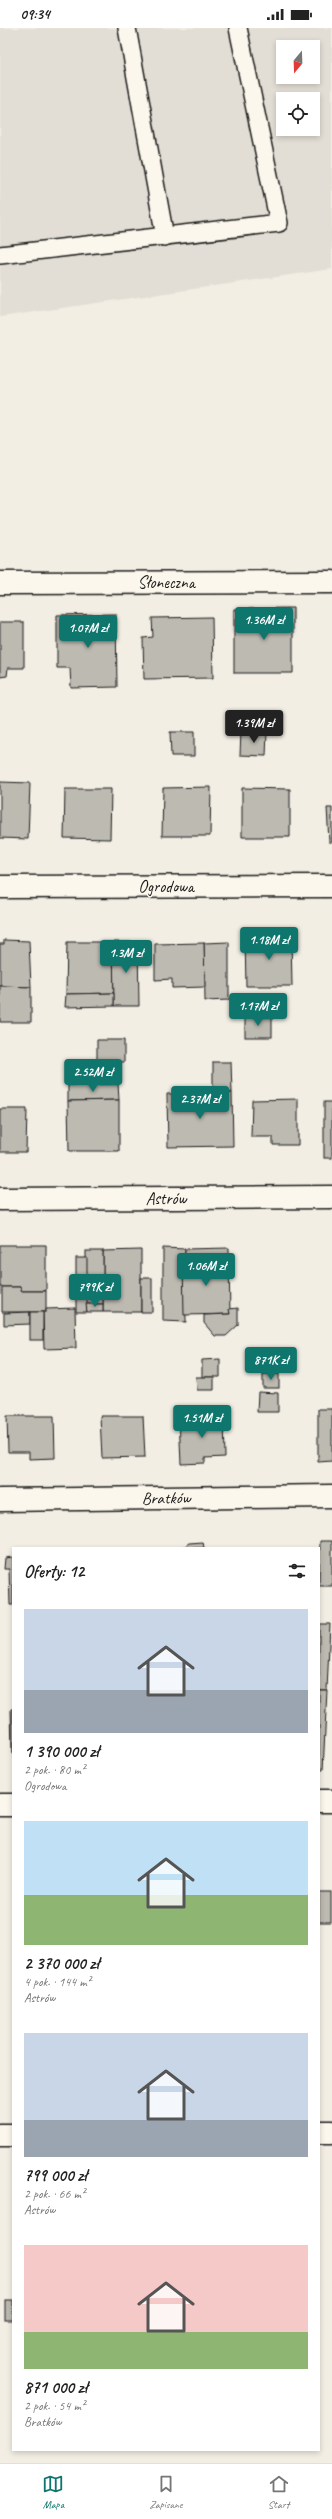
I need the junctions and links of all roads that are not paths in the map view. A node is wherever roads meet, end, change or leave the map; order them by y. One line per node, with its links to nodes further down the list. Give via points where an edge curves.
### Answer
1 (127, 28): 3 (lane)
2 (238, 28): 3 (lane, via 280,223)
3 (165, 237): 4 (lane)
4 (0, 255)
5 (332, 582): 6 (street, Słoneczna)
6 (0, 583)
7 (332, 886): 8 (street, Ogrodowa)
8 (0, 887)
9 (332, 1197): 10 (street, Astrów)
10 (0, 1199)
11 (332, 1496): 12 (street, Bratków)
12 (0, 1500)
13 (320, 1801): 14 (street)
14 (332, 1801)
15 (0, 1805): 16 (street)
16 (12, 1805)
17 (320, 2132): 18 (street)
18 (332, 2132)
19 (0, 2135): 20 (street)
20 (12, 2135)

